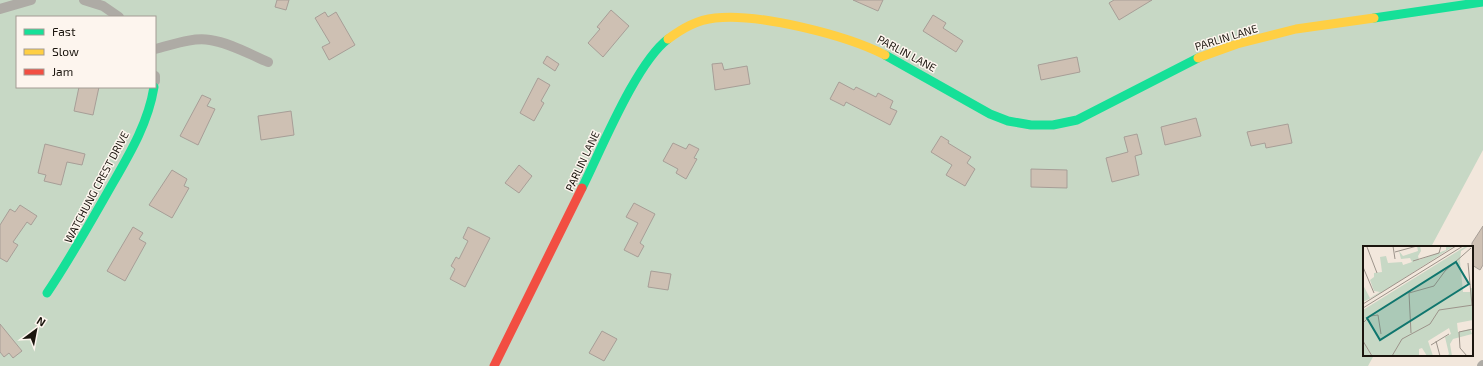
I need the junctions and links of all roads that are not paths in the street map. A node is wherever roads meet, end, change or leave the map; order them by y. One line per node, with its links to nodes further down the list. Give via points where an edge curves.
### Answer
1 (31, 0): 4 (street)
2 (84, 0): 5 (street, via 103,6)
3 (1483, 2): 10 (street, PARLIN LANE, via 1296,29 1236,44 1192,60 1077,120 1053,125 1031,125 990,114 906,65 845,38 772,22 735,17 693,22 660,45 644,67 620,110)
4 (0, 8)
5 (118, 16)
6 (156, 49): 7 (street, via 195,40 209,40)
7 (268, 62)
8 (154, 88): 9 (street, WATCHUNG CREST DRIVE, via 148,111 121,168 68,264)
9 (47, 293)
10 (494, 366)

